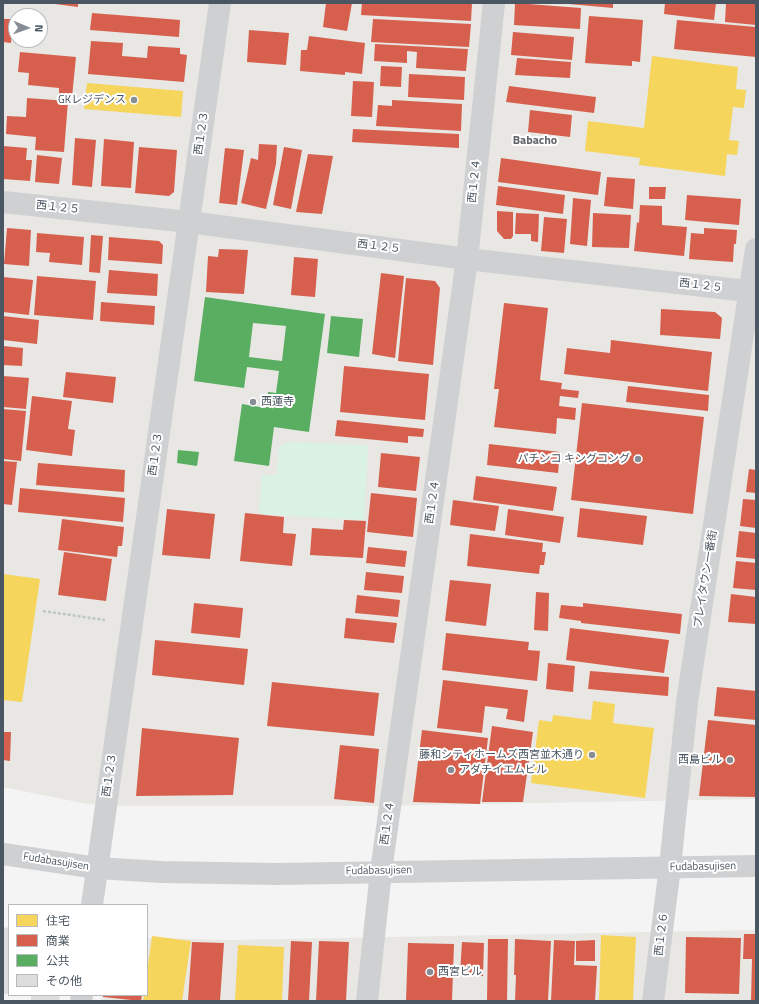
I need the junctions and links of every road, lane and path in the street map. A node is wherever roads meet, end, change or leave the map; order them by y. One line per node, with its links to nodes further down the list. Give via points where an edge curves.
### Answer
1 (220, 3): 4 (street, 西１２３)
2 (494, 3): 6 (street, 西１２４)
3 (3, 202): 4 (street, 西１２５)
4 (189, 222): 6 (street, 西１２５); 9 (street, 西１２３)
5 (756, 249): 7 (street)
6 (467, 259): 7 (street, 西１２５); 14 (street, 西１２４)
7 (753, 292): 12 (street, プレイタウン一番街, via 687,702)
8 (43, 611): 9 (path)
9 (131, 624): 13 (street, 西１２３)
10 (3, 854): 13 (street, Fudabasujisen)
11 (756, 866): 12 (street, Fudabasujisen)
12 (670, 867): 14 (street, Fudabasujisen); 17 (street, 西１２６)
13 (97, 868): 14 (street, Fudabasujisen, via 270,874); 15 (street, 西１２３)
14 (381, 871): 16 (street, 西１２４)
15 (92, 904)
16 (367, 1001)
17 (653, 1001)

